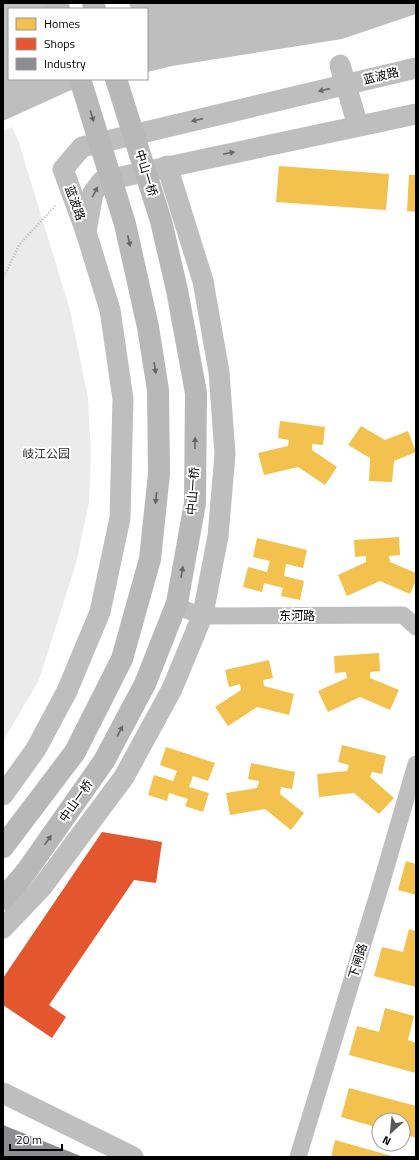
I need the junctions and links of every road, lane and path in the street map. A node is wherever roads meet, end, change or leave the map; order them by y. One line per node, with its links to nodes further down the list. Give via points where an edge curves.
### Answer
1 (340, 65): 5 (street)
2 (416, 68): 5 (street, 蓝波路)
3 (80, 80): 17 (main road, one-way to 17, bridge, via 125,224 148,327 158,390 159,474 150,559 122,659 74,752)
4 (116, 80): 12 (main road, 中山一桥, one-way to 4, bridge, via 195,503 196,393 161,221)
5 (346, 85): 7 (street); 9 (street, 蓝波路, one-way to 9, via 82,148 63,169)
6 (416, 114): 7 (street, 蓝波路)
7 (358, 126): 8 (street, 蓝波路, one-way to 7)
8 (167, 166): 10 (street, 蓝波路, one-way to 8, via 93,193 102,181); 13 (street, via 203,281 220,380 225,454 218,536)
9 (70, 190): 10 (street, 蓝波路); 11 (path, via 19,245)
10 (86, 232): 16 (street, via 110,310 123,399 120,518 100,612 67,691 36,749)
11 (3, 279)
12 (176, 606): 13 (street, 东河路); 18 (main road, 中山一桥, one-way to 12, bridge, via 26,872 104,761 145,684)
13 (202, 616): 14 (street, 东河路, via 403,615); 19 (street, via 172,689 124,777 42,887)
14 (416, 627)
15 (416, 764): 22 (street, 下闸路)
16 (3, 795)
17 (3, 847)
18 (3, 900)
19 (3, 928)
20 (3, 1093): 21 (street)
21 (133, 1157)
22 (298, 1157)

